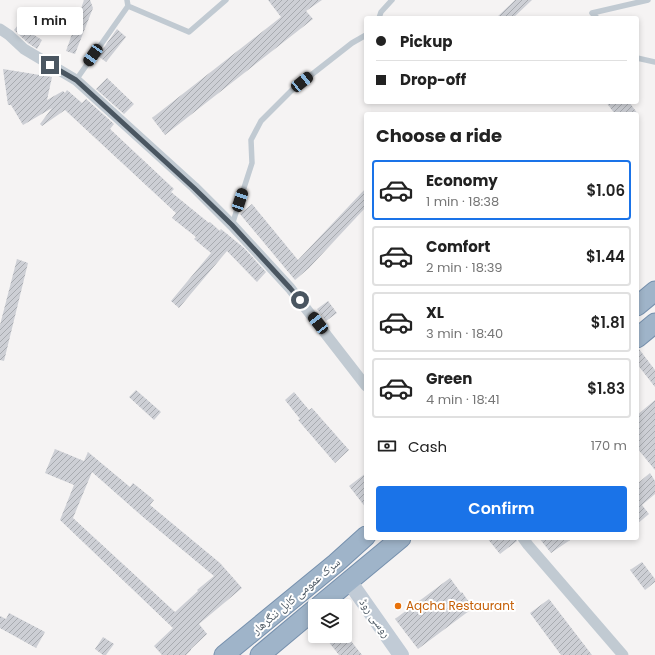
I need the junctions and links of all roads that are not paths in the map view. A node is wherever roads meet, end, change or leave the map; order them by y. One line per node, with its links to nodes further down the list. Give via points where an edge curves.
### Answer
1 (226, 0): 4 (lane, via 189,32)
2 (392, 0): 5 (lane)
3 (648, 0): 6 (lane, via 592,13)
4 (127, 3): 11 (lane)
5 (380, 16)
6 (595, 16)
7 (0, 29): 11 (street, via 24,49)
8 (364, 36): 12 (lane, via 292,90 261,121 251,140 252,163)
9 (639, 58): 10 (lane)
10 (655, 62)
11 (76, 80): 12 (street)
12 (232, 225): 17 (street, via 290,288)
13 (655, 291): 14 (highway)
14 (639, 304)
15 (655, 323): 16 (highway)
16 (639, 336)
17 (364, 383)
18 (364, 538): 24 (highway, سرک عمومی کابل ننگرهار)
19 (399, 540): 21 (highway, سرک عمومی کابل ننگرهار)
20 (524, 540): 27 (street)
21 (349, 581): 22 (highway, سرک عمومی کابل ننگرهار); 26 (main road, روسی روڈ)
22 (327, 599)
23 (308, 615): 25 (highway, سرک عمومی کابل ننگرهار)
24 (224, 655)
25 (260, 655)
26 (401, 655)
27 (623, 655)

